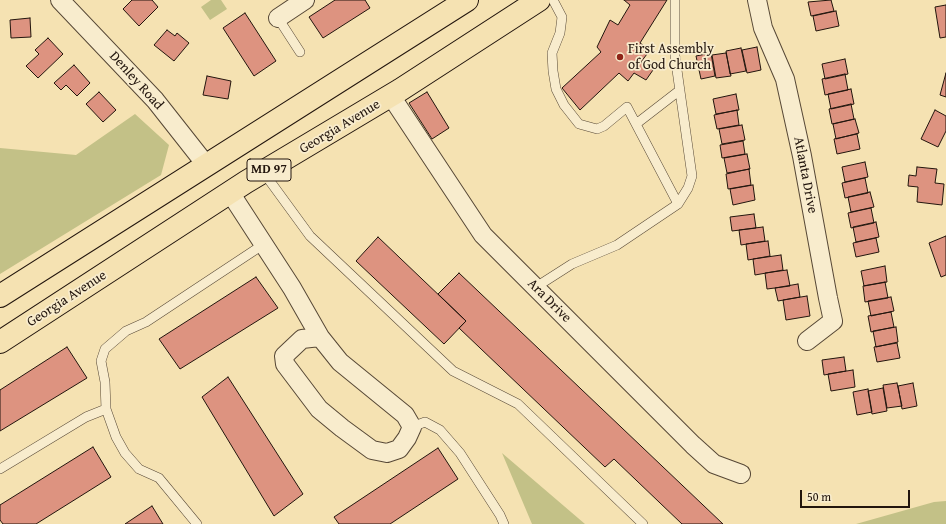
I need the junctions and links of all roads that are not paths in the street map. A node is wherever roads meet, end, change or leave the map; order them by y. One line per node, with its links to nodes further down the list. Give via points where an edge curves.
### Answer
1 (60, 0): 13 (street, Denley Road, via 155,100)
2 (305, 0): 8 (street)
3 (467, 0): 13 (main road, MD 97)
4 (539, 0): 11 (main road, Georgia Avenue / MD 97)
5 (553, 0): 12 (lane, via 562,17 560,33 552,53 553,71 556,89 564,105 580,124 597,129 627,107)
6 (675, 0): 10 (lane, via 675,56)
7 (757, 0): 21 (street, Atlanta Drive, via 763,28 785,79 834,321)
8 (278, 18): 9 (lane)
9 (300, 52)
10 (680, 90): 12 (lane); 16 (lane, via 692,176)
11 (391, 96): 14 (main road, Georgia Avenue / MD 97); 18 (street, Ara Drive, via 484,235)
12 (636, 124): 16 (lane)
13 (207, 166): 19 (main road, MD 97)
14 (264, 173): 15 (main road, Georgia Avenue / MD 97); 29 (lane, via 310,236 453,371 518,404)
15 (231, 194): 17 (street); 22 (main road, Georgia Avenue / MD 97)
16 (678, 204): 18 (lane, via 617,245 572,264)
17 (264, 244): 20 (street); 23 (lane, via 146,322 126,331 105,349 101,361)
18 (536, 287): 26 (street, Ara Drive, via 693,446 714,464)
19 (0, 296)
20 (320, 337): 24 (street, via 340,362 404,415); 24 (street, via 302,339 284,356 285,364 319,409 372,450 387,453 398,449)
21 (807, 341)
22 (0, 342)
23 (106, 408): 25 (lane, via 86,417); 27 (lane, via 116,437 125,453 139,469 159,478)
24 (412, 427): 28 (lane, via 425,422 440,430 460,453)
25 (0, 469)
26 (741, 474)
27 (197, 524)
28 (504, 524)
29 (643, 524)

